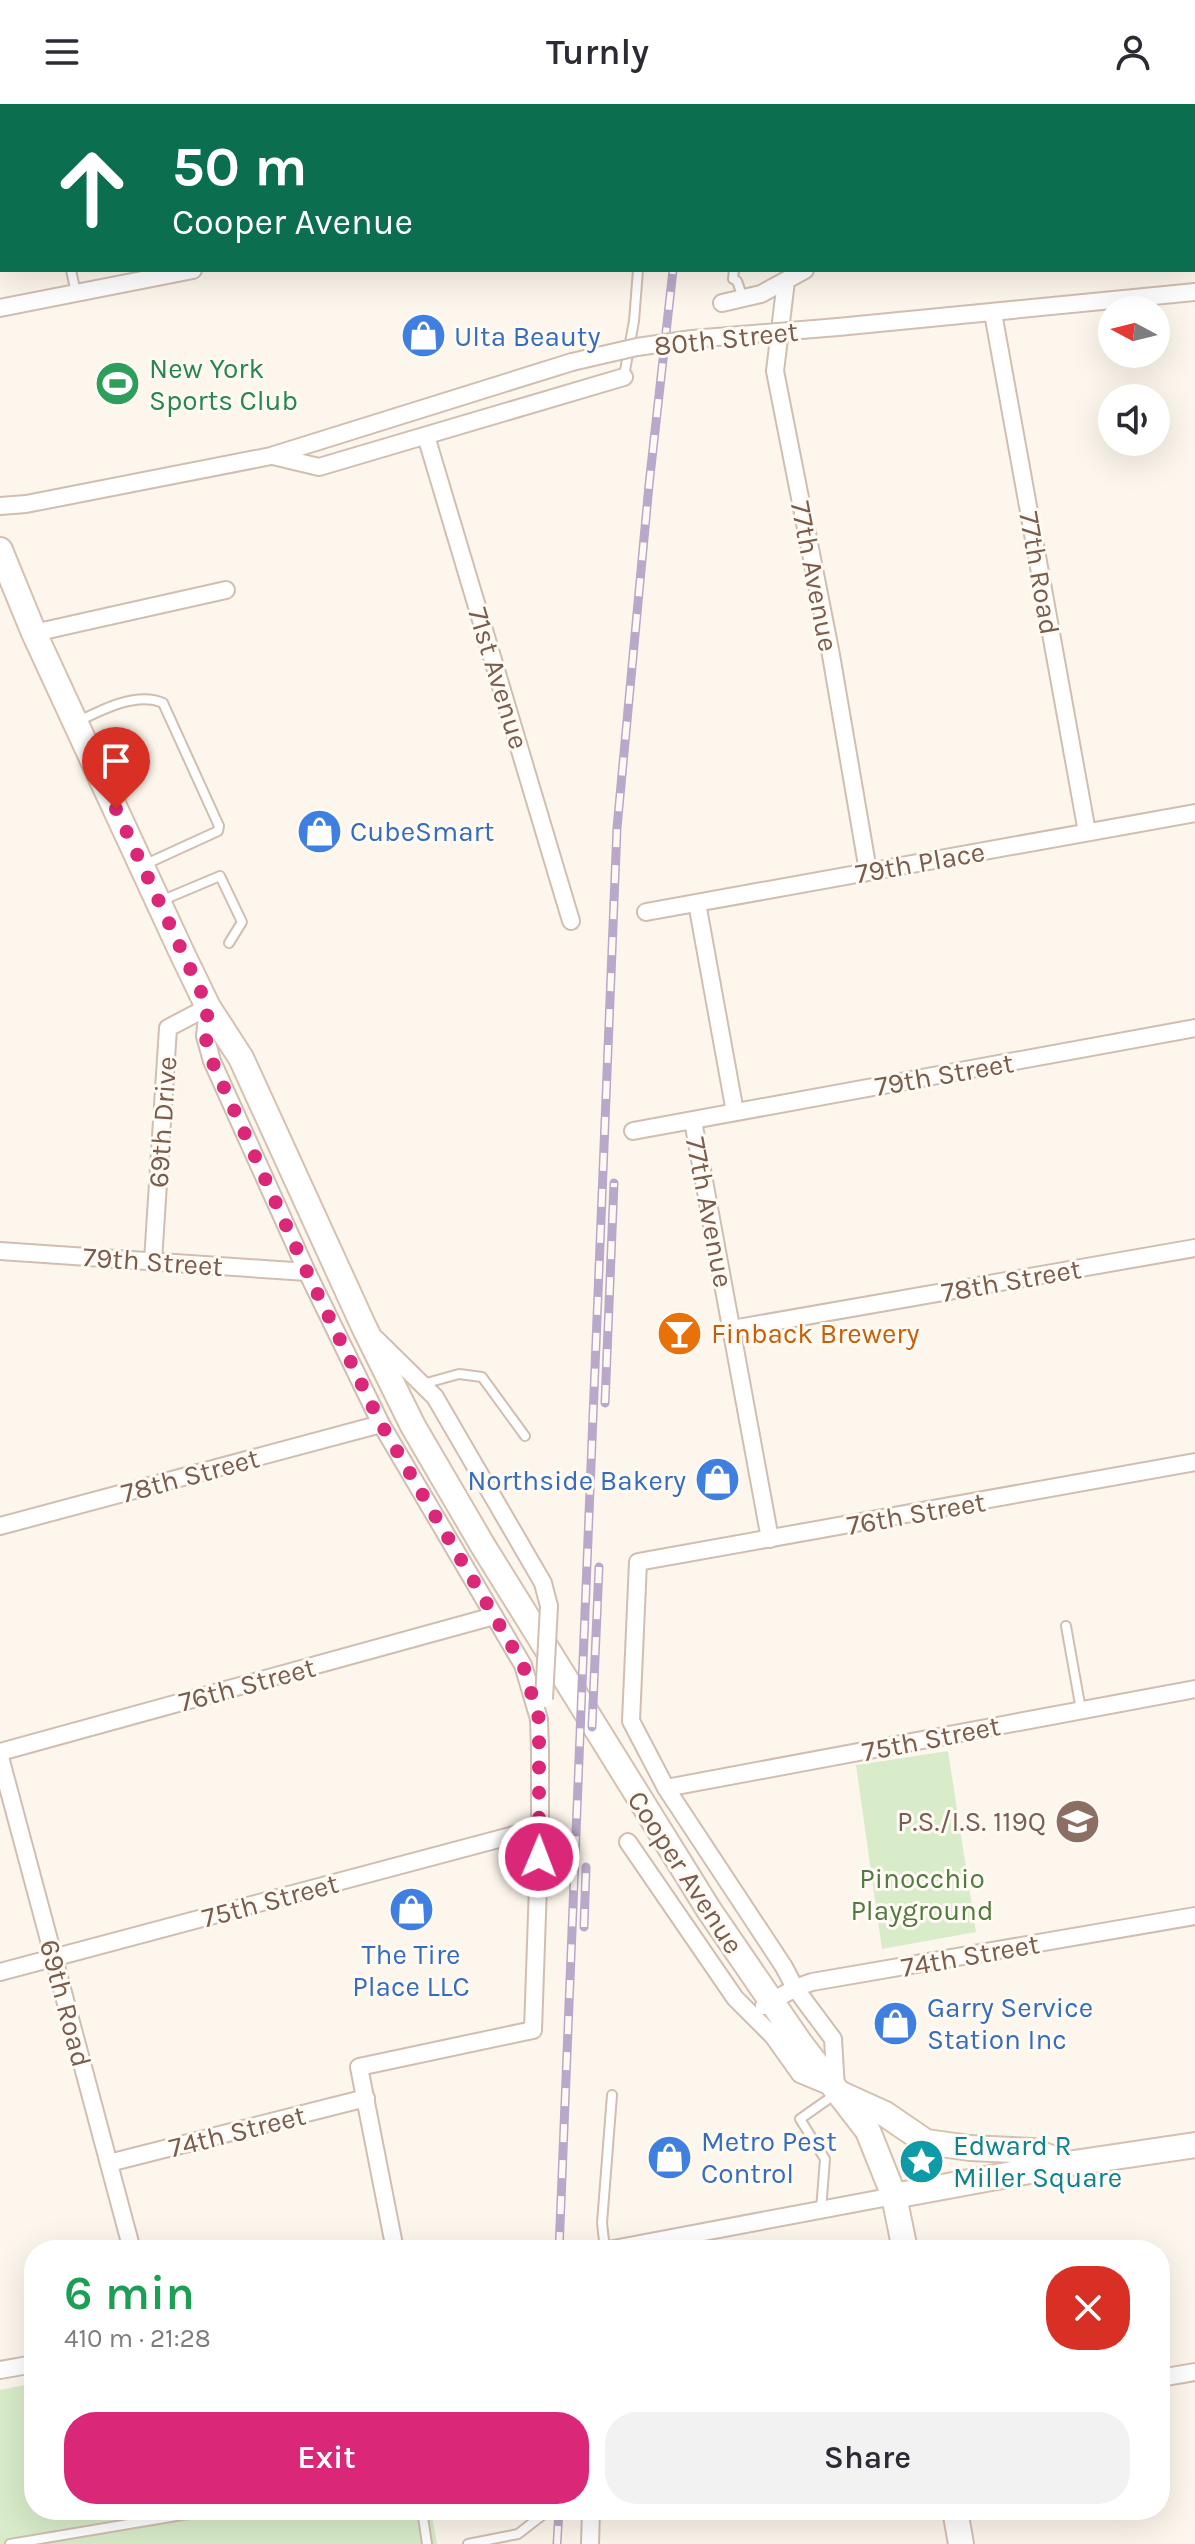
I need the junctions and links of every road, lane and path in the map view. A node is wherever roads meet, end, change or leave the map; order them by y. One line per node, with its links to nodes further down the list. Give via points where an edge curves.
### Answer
1 (71, 272): 8 (lane)
2 (183, 272): 8 (street)
3 (638, 272): 13 (lane)
4 (734, 272): 9 (lane)
5 (802, 272): 6 (street)
6 (786, 281): 9 (street); 25 (street, 77th Avenue, via 775,371)
7 (1195, 292): 12 (street, 80th Street)
8 (76, 293): 11 (street)
9 (743, 298): 10 (street)
10 (722, 303)
11 (0, 308)
12 (993, 313): 15 (street, 80th Street, bridge, via 637,347 572,362); 23 (street, 77th Road)
13 (624, 377): 14 (street, 80th Street)
14 (426, 436): 15 (street, 80th Street, via 319,467); 29 (street, 71st Avenue)
15 (271, 456): 16 (street, 80th Street)
16 (0, 506)
17 (0, 550): 19 (main road, Cooper Avenue)
18 (226, 590): 20 (street)
19 (11, 607): 20 (main road, Cooper Avenue)
20 (34, 633): 21 (main road, Cooper Avenue)
21 (76, 722): 24 (main road, Cooper Avenue); 24 (lane, via 143,699 163,703 219,826)
22 (1195, 813): 23 (street, 79th Place)
23 (1087, 832): 25 (street, 79th Place)
24 (142, 866): 26 (main road, Cooper Avenue)
25 (868, 871): 27 (street, 79th Place)
26 (158, 902): 30 (lane, via 220,876 242,922); 31 (main road, Cooper Avenue)
27 (697, 903): 28 (street, 79th Place); 33 (street, 77th Avenue)
28 (646, 912)
29 (571, 921)
30 (229, 943)
31 (208, 1007): 38 (street, 69th Drive, via 168,1028); 39 (street, Cooper Avenue, via 205,1036 212,1061); 40 (main road, Cooper Avenue, via 241,1058)
32 (1195, 1028): 33 (street, 79th Street)
33 (735, 1112): 34 (street, 79th Street)
34 (693, 1121): 35 (street, 79th Street); 41 (street, 77th Avenue)
35 (633, 1131)
36 (1195, 1248): 41 (street, 78th Street)
37 (0, 1251): 38 (street, 79th Street)
38 (153, 1261): 39 (street, 79th Street)
39 (307, 1272): 43 (street, Cooper Avenue)
40 (364, 1327): 42 (street, Cooper Avenue); 62 (main road, Cooper Avenue, via 413,1426 709,1910)
41 (732, 1329): 47 (street, 77th Avenue)
42 (422, 1384): 44 (lane, via 459,1374 482,1377); 52 (street, Cooper Avenue, bridge, via 439,1404 543,1583 549,1606)
43 (381, 1424): 46 (street, 78th Street); 48 (street, Cooper Avenue)
44 (525, 1436)
45 (1195, 1462): 47 (street, 76th Street)
46 (0, 1526)
47 (770, 1539): 53 (street, 76th Street, via 638,1562)
48 (494, 1616): 52 (street, Cooper Avenue, via 523,1665); 54 (street, 76th Street)
49 (1066, 1626): 51 (lane)
50 (1195, 1689): 51 (street, 75th Street)
51 (1081, 1710): 55 (street, 75th Street)
52 (539, 1719): 56 (street)
53 (631, 1721): 55 (street, Cooper Avenue)
54 (0, 1754): 59 (street, 69th Road)
55 (666, 1788): 61 (street, Cooper Avenue)
56 (540, 1828): 59 (street, 75th Street); 65 (street, via 533,2030 359,2067)
57 (628, 1842): 62 (street, Cooper Avenue, via 735,1998)
58 (1195, 1916): 61 (street, 74th Street)
59 (54, 1957): 60 (street, 75th Street); 67 (street, 69th Road)
60 (0, 1972)
61 (795, 1988): 62 (street, 74th Street); 63 (street, Cooper Avenue, via 833,2039)
62 (761, 2008): 63 (main road, Cooper Avenue)
63 (837, 2091): 68 (main road, via 926,2142 1033,2151); 69 (main road, Cooper Avenue, via 868,2131); 70 (lane, via 800,2119 825,2159)
64 (612, 2095): 73 (lane)
65 (366, 2098): 67 (street, 74th Street); 72 (street)
66 (1195, 2145): 68 (main road)
67 (109, 2163): 71 (street, 69th Road)
68 (1067, 2164): 69 (main road)
69 (894, 2196): 70 (street); 75 (main road, Cooper Avenue)
70 (821, 2210): 74 (street)
71 (129, 2240)
72 (393, 2240)
73 (605, 2240)
74 (660, 2240)
75 (903, 2240)
76 (24, 2366): 77 (street)
77 (0, 2370)
78 (1195, 2372): 79 (street)
79 (1170, 2376)
80 (153, 2520): 85 (lane)
81 (423, 2520): 86 (lane)
82 (536, 2520): 87 (lane, via 518,2534)
83 (591, 2520): 88 (street)
84 (957, 2520): 89 (main road)
85 (10, 2544)
86 (427, 2544)
87 (468, 2544)
88 (590, 2544)
89 (961, 2544)

